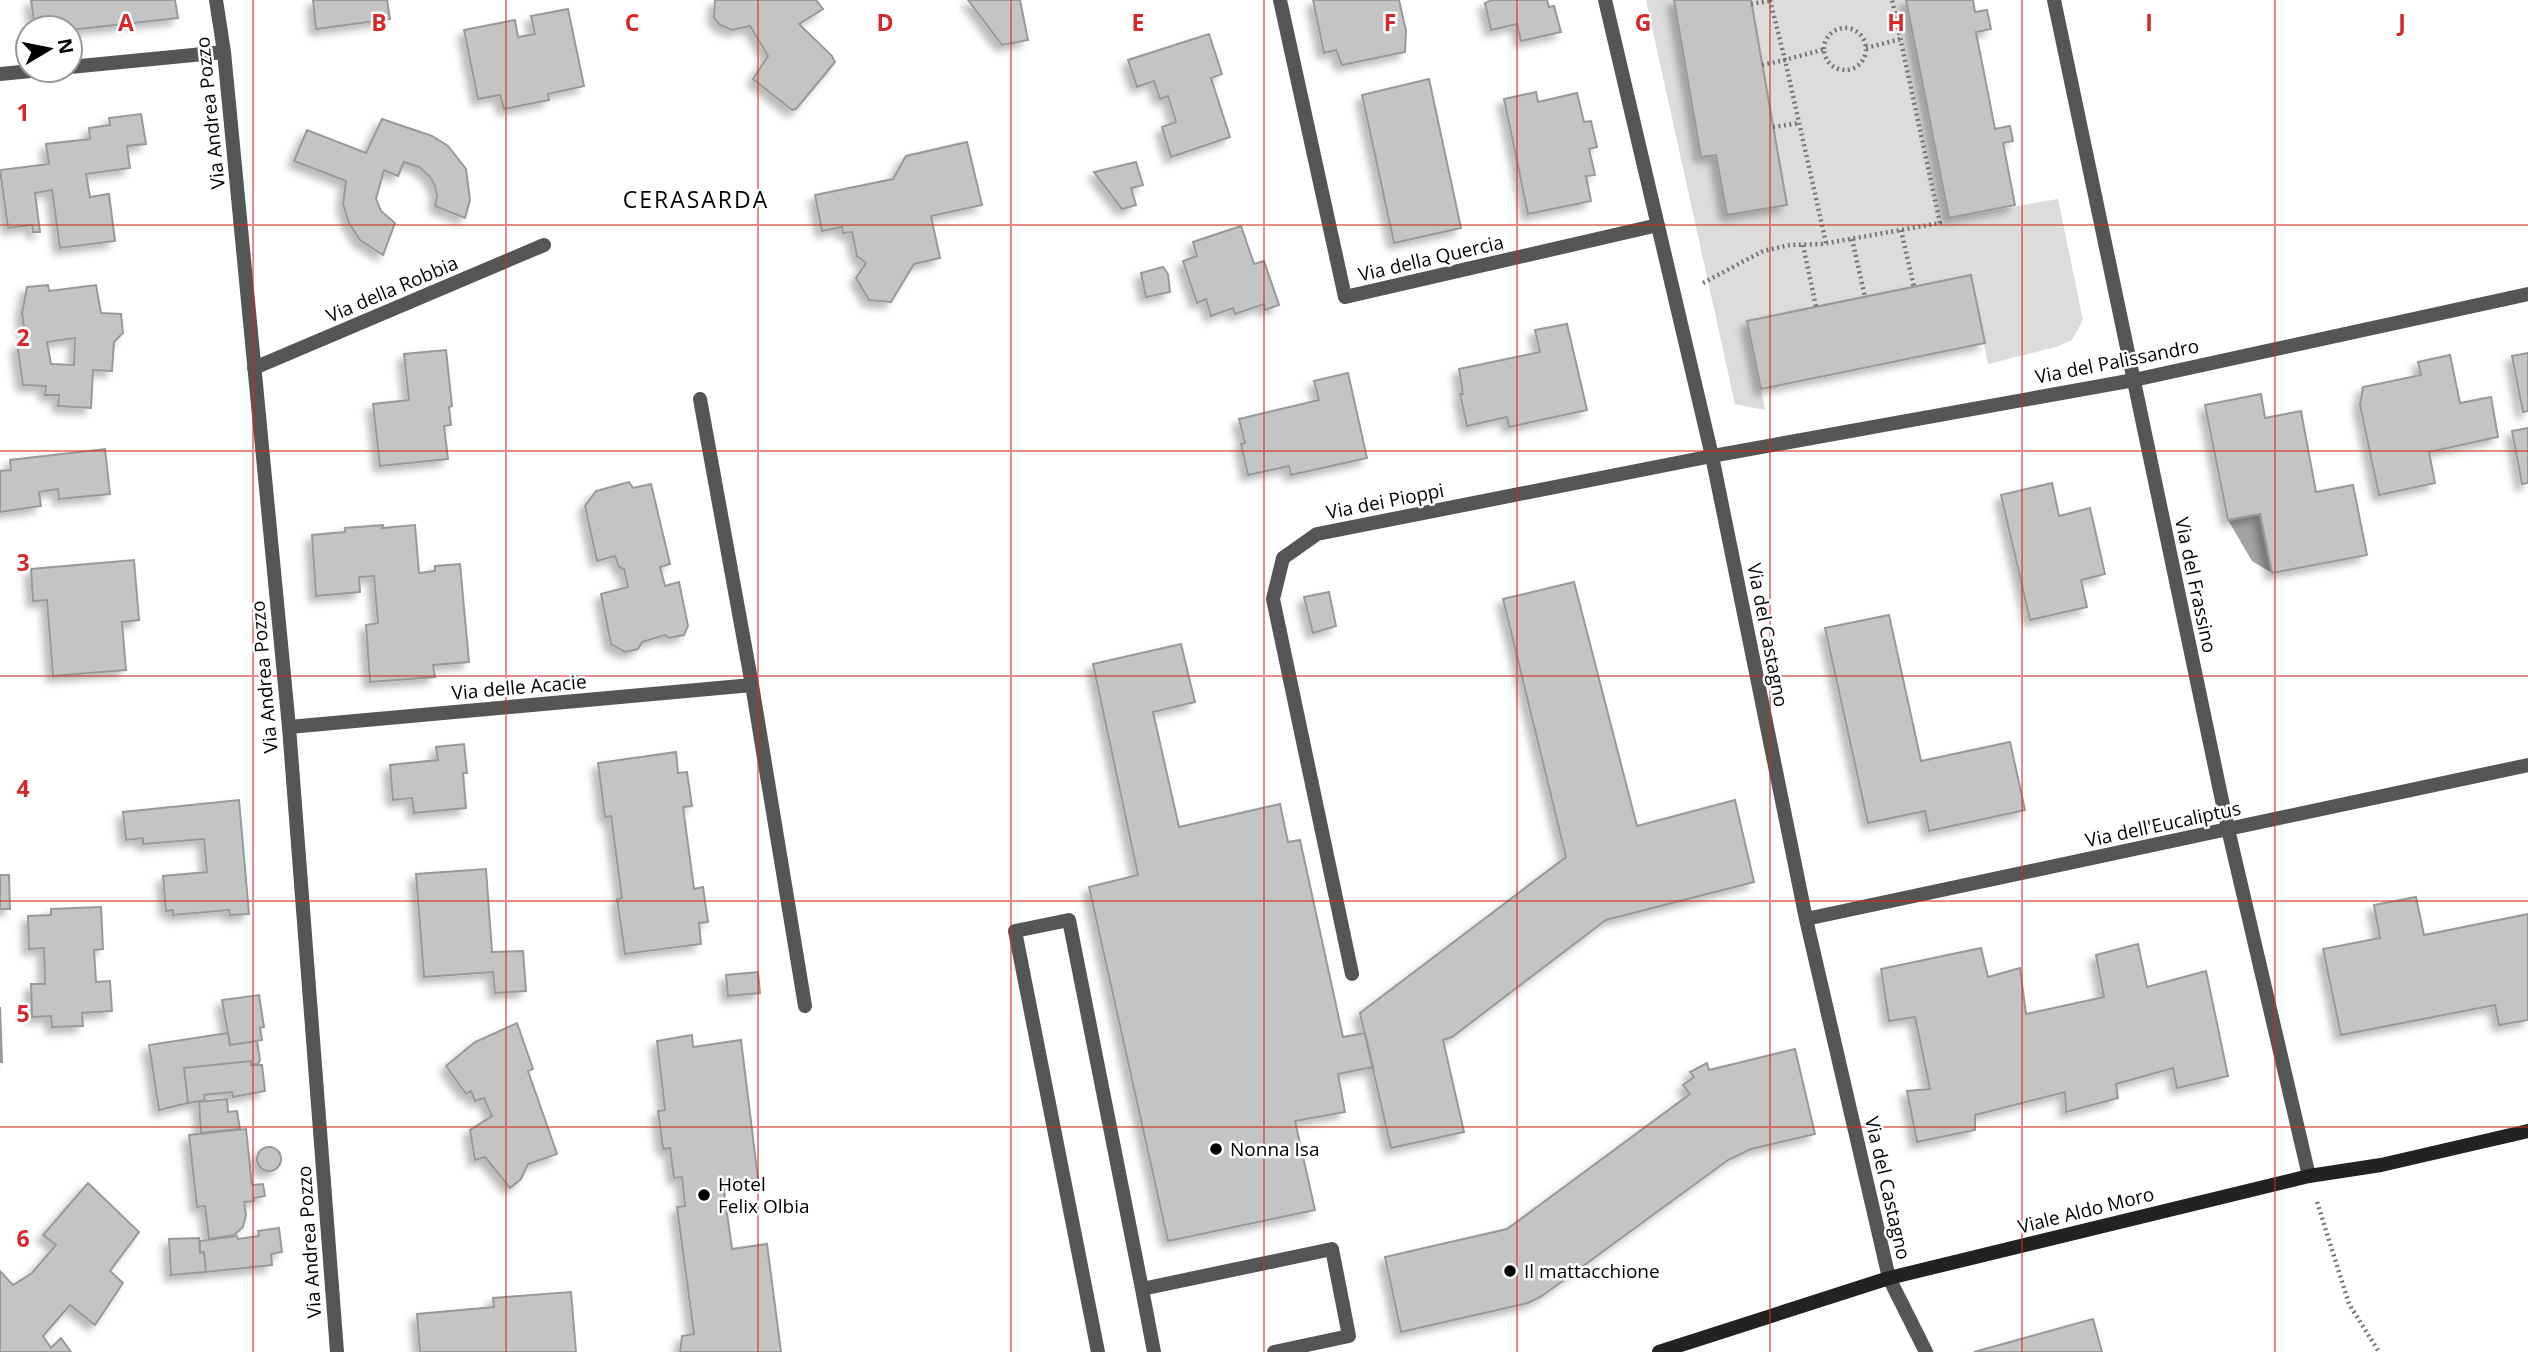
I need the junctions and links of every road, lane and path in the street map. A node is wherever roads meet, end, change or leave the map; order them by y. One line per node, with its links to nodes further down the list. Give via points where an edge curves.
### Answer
1 (216, 0): 11 (street, Via Andrea Pozzo)
2 (1280, 0): 17 (street, Via della Quercia, via 1345,297)
3 (1605, 0): 17 (street, Via del Castagno)
4 (1770, 0): 7 (path); 12 (path)
5 (1892, 0): 8 (path)
6 (2054, 0): 29 (street, Via del Frassino)
7 (1751, 4)
8 (1900, 39): 9 (path); 18 (path, via 1940,223)
9 (1866, 48): 10 (path, via 1861,36 1843,29 1831,34); 10 (path, via 1863,61 1844,70 1831,65)
10 (1825, 49): 12 (path)
11 (224, 52): 14 (street); 28 (street, Via Andrea Pozzo)
12 (1785, 60): 13 (path); 15 (path)
13 (1762, 65)
14 (84, 66)
15 (1799, 123): 16 (path); 20 (path)
16 (1773, 127)
17 (1658, 225): 31 (street, Via del Castagno)
18 (1901, 230): 19 (path); 24 (path)
19 (1852, 239): 20 (path); 26 (path)
20 (1826, 243): 22 (path)
21 (544, 245): 28 (street, Via della Robbia)
22 (1803, 245): 23 (path, via 1763,251); 27 (path)
23 (1703, 283)
24 (1914, 287)
25 (2528, 294): 29 (street, Via del Palissandro)
26 (1865, 297)
27 (1816, 307)
28 (254, 368): 33 (street, Via Andrea Pozzo)
29 (2134, 380): 31 (street, Via del Palissandro); 35 (street, Via del Frassino)
30 (700, 399): 32 (street)
31 (1712, 456): 36 (street, Via del Castagno); 37 (street, Via dei Pioppi, via 1317,534 1283,558 1273,599)
32 (752, 685): 33 (street, Via delle Acacie); 38 (street)
33 (289, 727): 43 (street, Via Andrea Pozzo)
34 (2528, 765): 35 (street, Via dell'Eucaliptus)
35 (2228, 829): 36 (street, Via dell'Eucaliptus); 40 (street, Via del Frassino)
36 (1806, 919): 41 (street, Via del Castagno)
37 (1352, 974)
38 (805, 1006)
39 (2527, 1133): 40 (main road, Viale Aldo Moro)
40 (2309, 1176): 41 (main road, Viale Aldo Moro); 49 (path, via 2349,1304)
41 (1889, 1278): 47 (main road, Viale Aldo Moro); 48 (street, Via del Castagno)
42 (1142, 1289): 44 (street, via 1069,920 1015,930); 45 (street); 46 (street, via 1332,1249 1349,1336)
43 (337, 1352)
44 (1098, 1352)
45 (1154, 1352)
46 (1274, 1352)
47 (1659, 1352)
48 (1926, 1352)
49 (2379, 1352)

